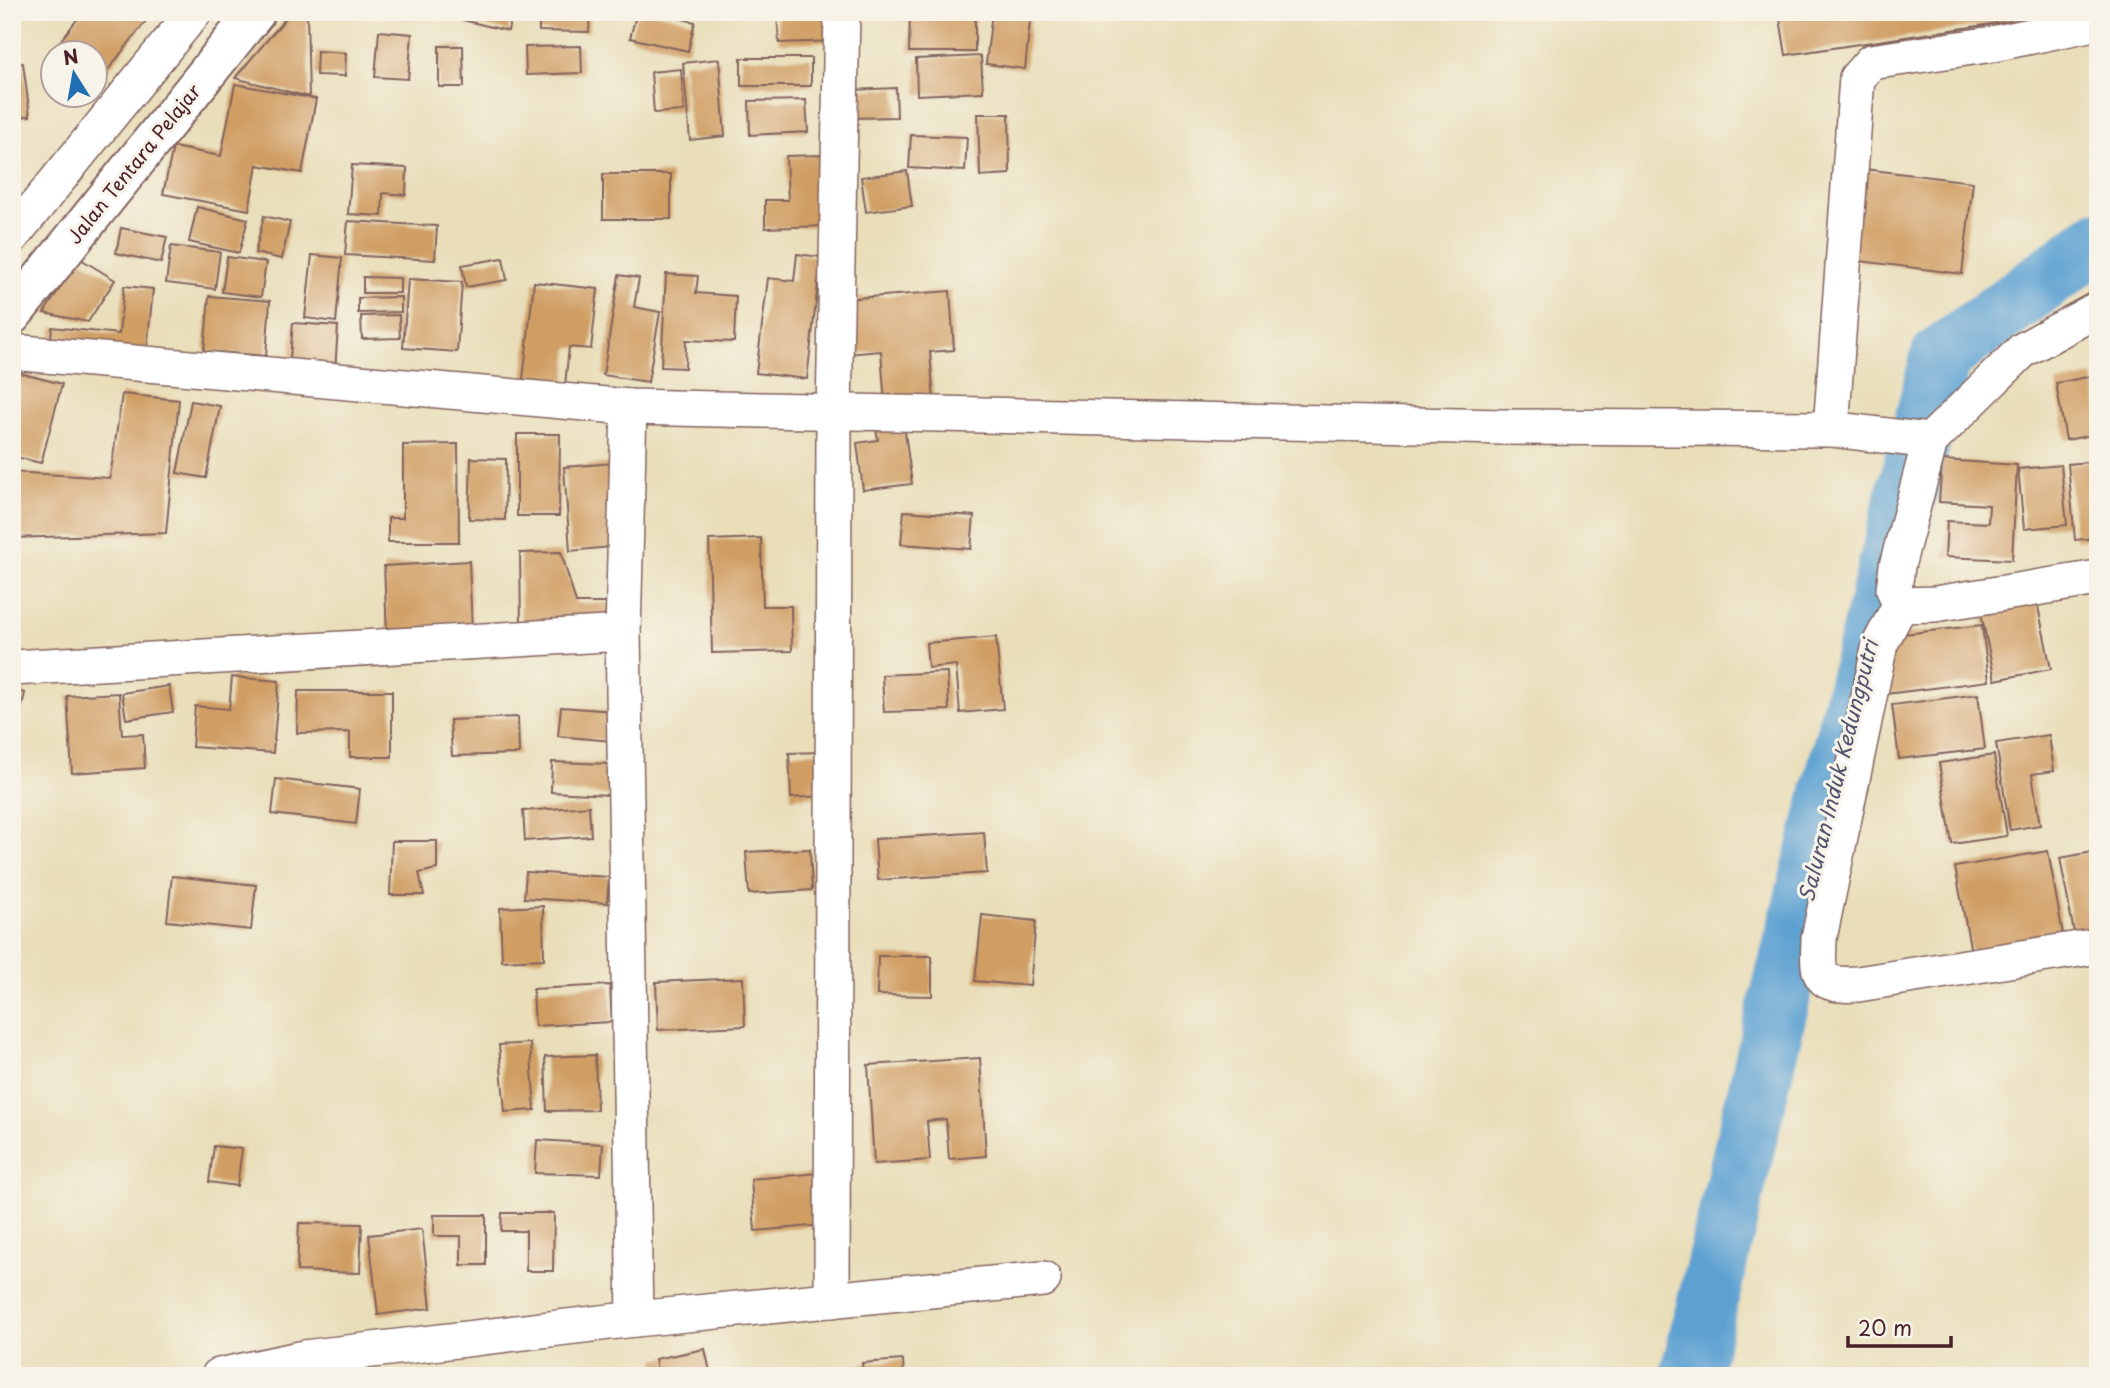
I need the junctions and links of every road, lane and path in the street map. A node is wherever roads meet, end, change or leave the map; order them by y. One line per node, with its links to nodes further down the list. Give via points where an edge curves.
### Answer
1 (194, 12): 5 (street)
2 (256, 12): 7 (main road, Jalan Tentara Pelajar)
3 (842, 12): 10 (street)
4 (2098, 22): 11 (street, via 1871,62 1857,78)
5 (12, 236)
6 (2098, 309): 12 (street, via 2023,350)
7 (12, 315)
8 (12, 352): 9 (street)
9 (629, 407): 10 (street); 15 (street)
10 (834, 413): 11 (street); 19 (street)
11 (1831, 429): 12 (street)
12 (1915, 439): 14 (street, via 1894,589)
13 (2098, 578): 14 (street, via 1936,604)
14 (1900, 605): 17 (street, via 1880,644 1819,937 1819,972 1836,985 1858,984)
15 (623, 633): 16 (street); 20 (street)
16 (12, 668)
17 (2098, 946)
18 (1043, 1279): 19 (street)
19 (832, 1300): 20 (street)
20 (635, 1319): 21 (street, via 304,1357)
21 (219, 1376)

